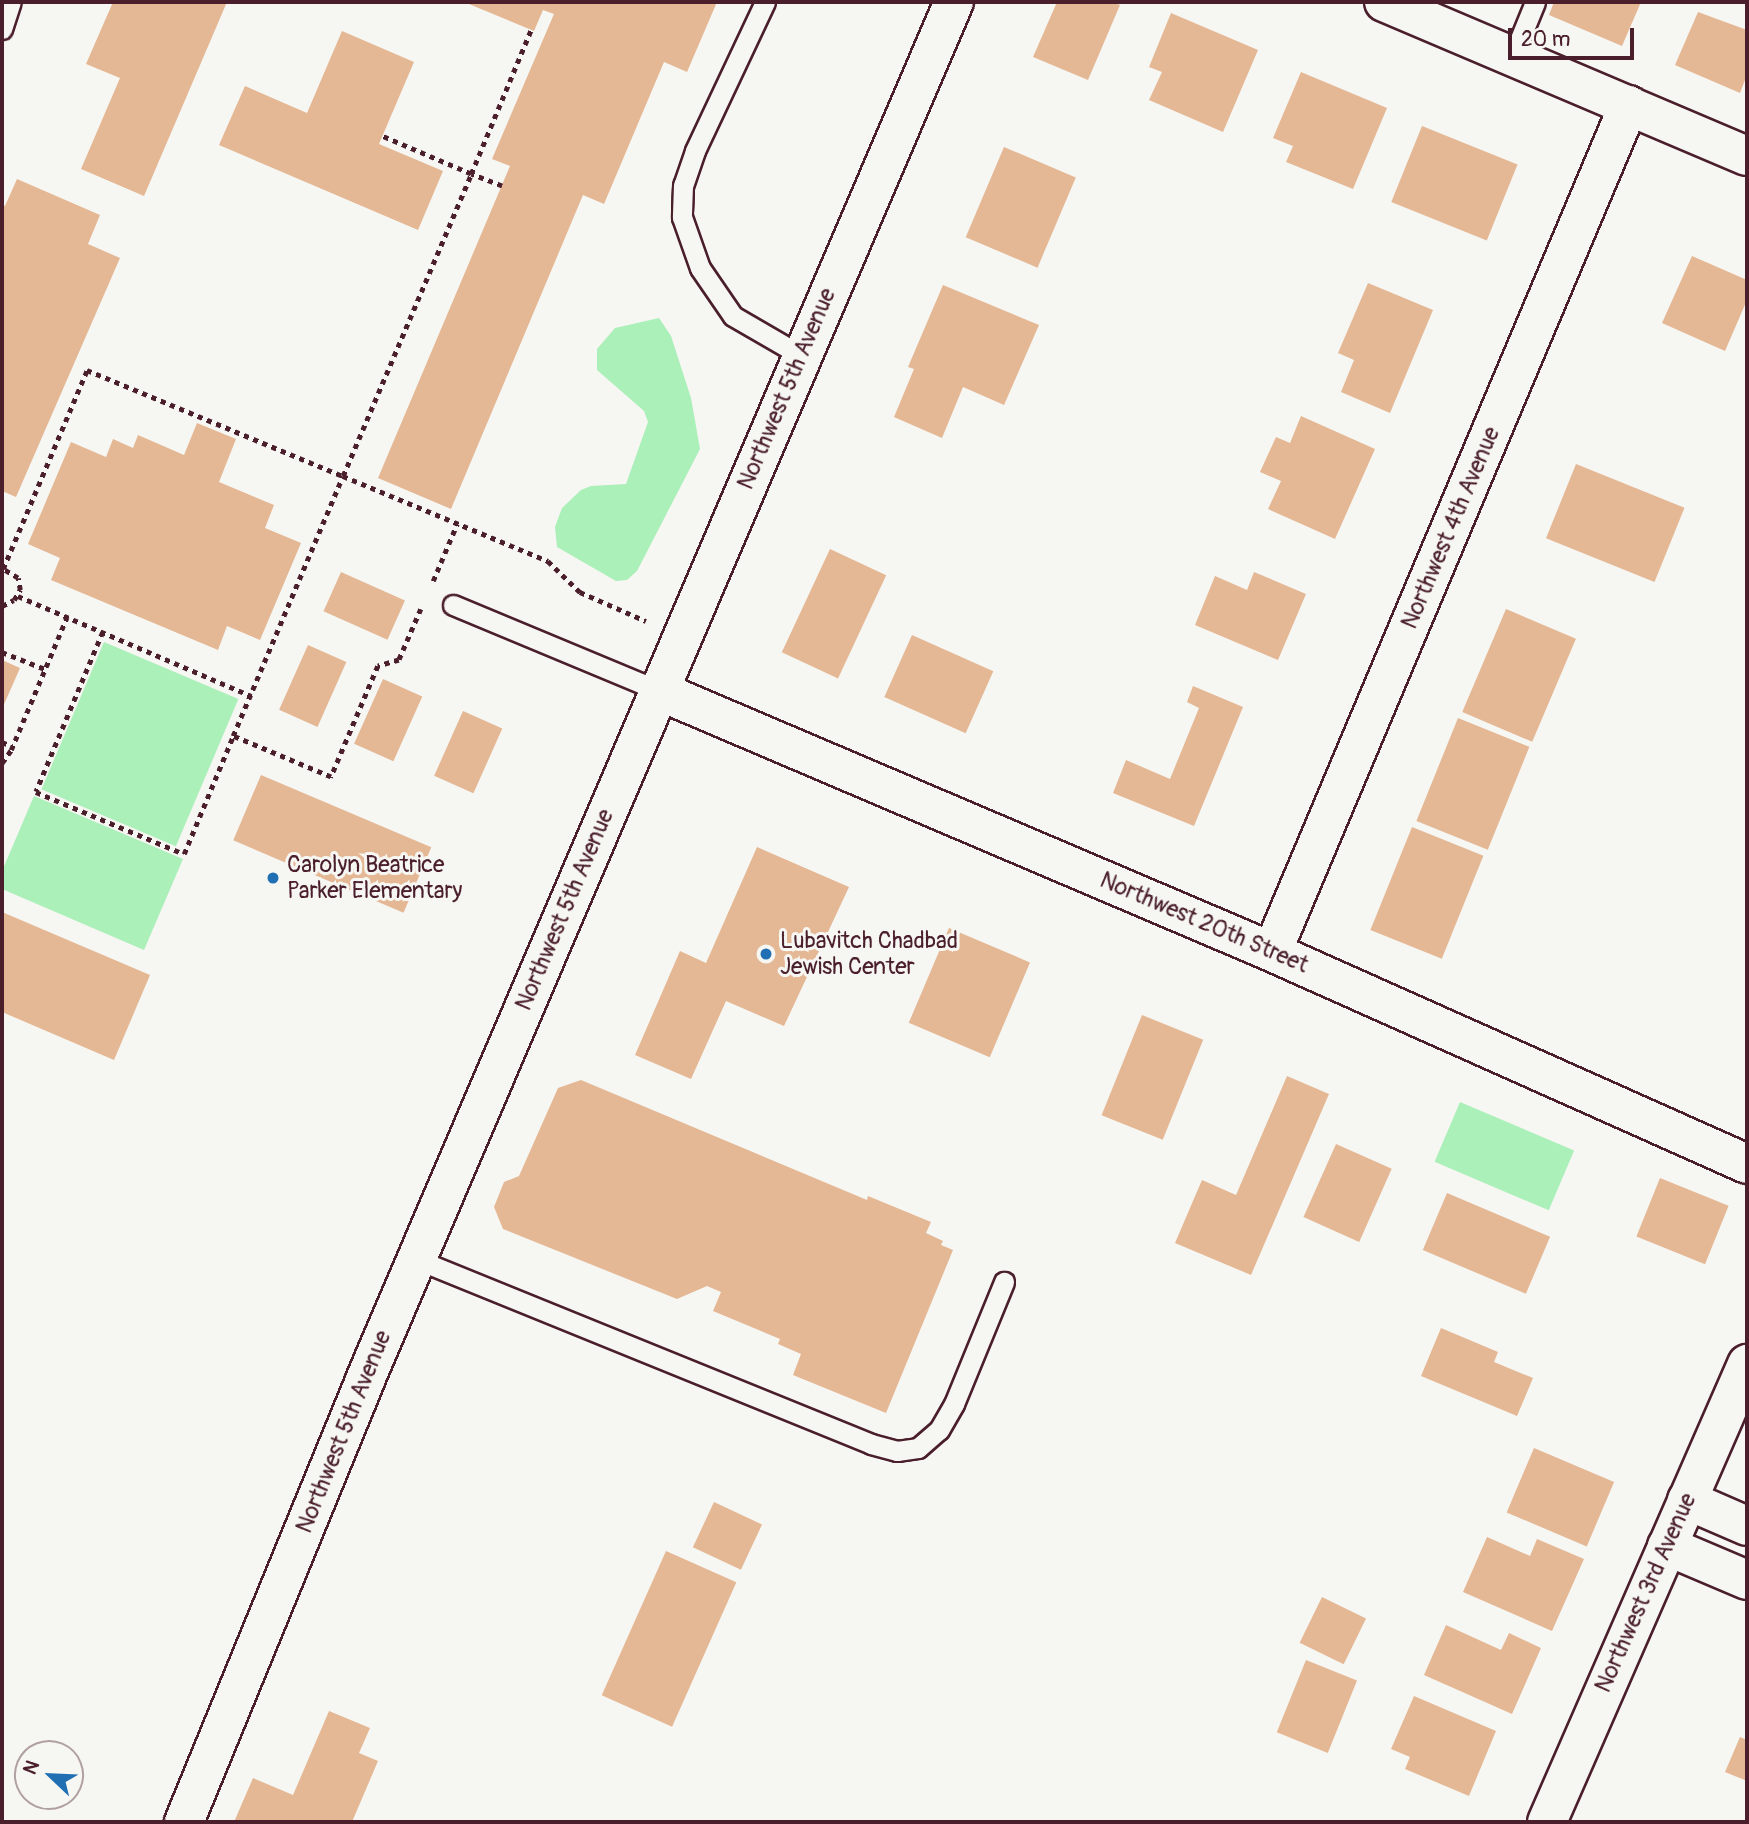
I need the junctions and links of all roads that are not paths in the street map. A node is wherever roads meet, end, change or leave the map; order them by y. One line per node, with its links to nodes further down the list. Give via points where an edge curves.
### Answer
1 (11, 2): 6 (lane)
2 (765, 2): 10 (lane, via 695,151 683,185 682,216 699,268 733,316)
3 (954, 2): 10 (street, Northwest 5th Avenue)
4 (1384, 2): 7 (street)
5 (1535, 2): 7 (lane)
6 (2, 29)
7 (1513, 56): 8 (street)
8 (1629, 105): 9 (street); 13 (street, Northwest 4th Avenue)
9 (1747, 156)
10 (802, 356): 12 (street, Northwest 5th Avenue)
11 (453, 606): 12 (lane)
12 (657, 690): 13 (street, Northwest 20th Street); 15 (street, Northwest 5th Avenue)
13 (1272, 952): 14 (street, Northwest 20th Street)
14 (1747, 1164)
15 (416, 1259): 16 (lane, via 897,1451 918,1448 939,1430); 22 (street, Northwest 5th Avenue)
16 (1004, 1282)
17 (1747, 1364): 18 (street, Northwest 3rd Avenue)
18 (1687, 1500): 19 (street); 20 (street, Northwest 3rd Avenue)
19 (1747, 1526)
20 (1667, 1546): 21 (street); 23 (street, Northwest 3rd Avenue)
21 (1747, 1580)
22 (184, 1822)
23 (1547, 1822)

